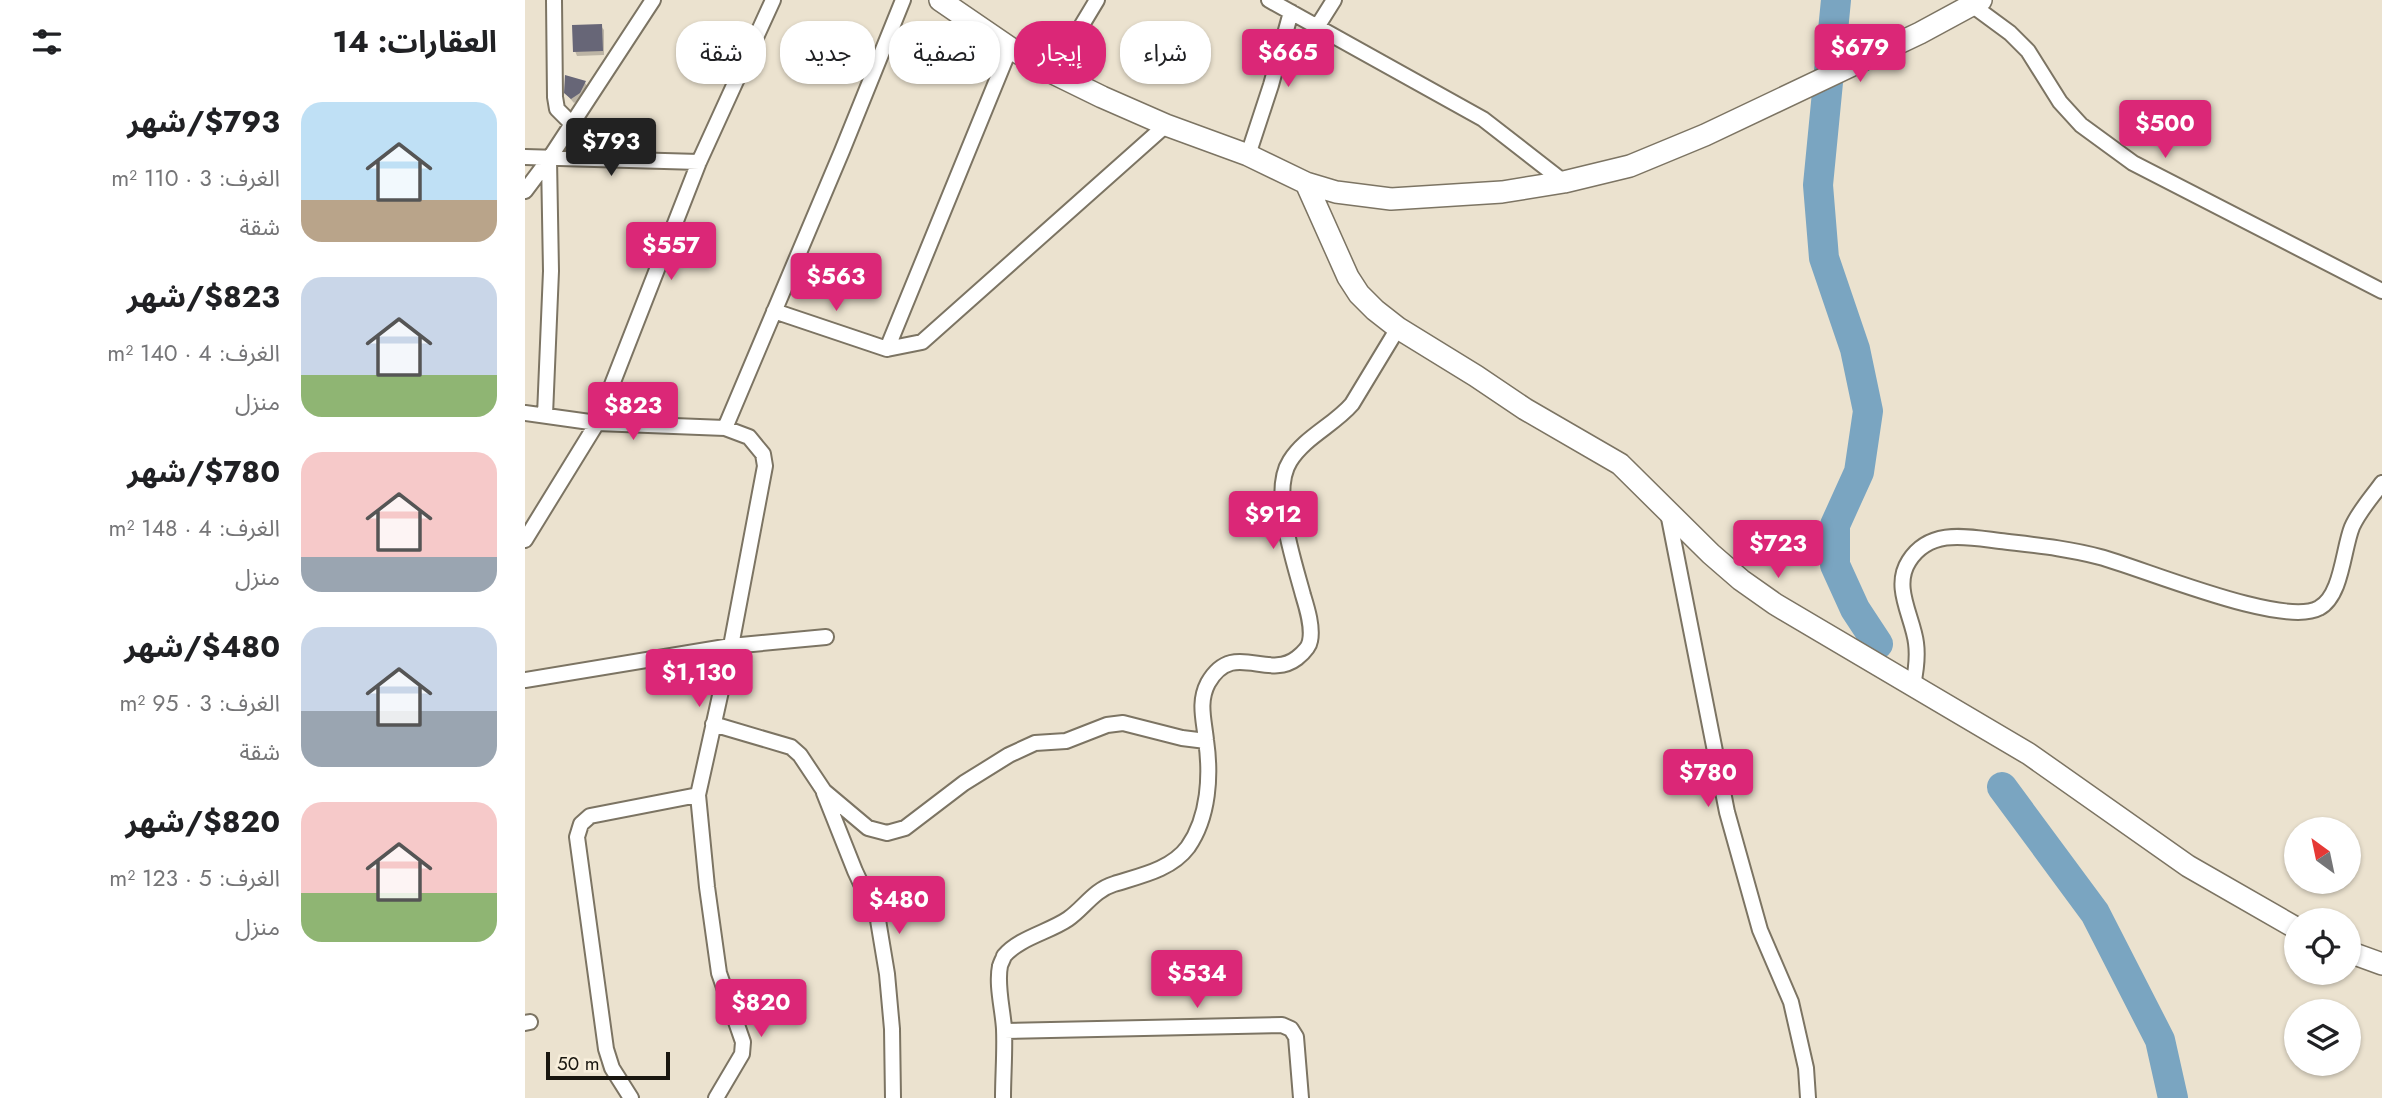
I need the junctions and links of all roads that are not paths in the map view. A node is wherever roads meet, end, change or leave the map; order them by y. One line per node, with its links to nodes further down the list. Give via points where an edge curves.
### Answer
1 (554, 0): 16 (street, via 555,97 557,109)
2 (653, 0): 16 (street)
3 (773, 0): 21 (street)
4 (903, 0): 26 (street)
5 (940, 0): 13 (street)
6 (1097, 0): 11 (street)
7 (1269, 0): 10 (street)
8 (1333, 0): 12 (street)
9 (1977, 3): 23 (street, via 1705,135 1630,166); 25 (street, via 2028,51 2068,111 2103,143 2133,163)
10 (1291, 12): 12 (street); 18 (street)
11 (1084, 21)
12 (1317, 27): 23 (street, via 1483,119)
13 (1010, 48): 14 (street); 28 (street)
14 (1014, 50)
15 (1077, 84): 17 (street)
16 (572, 124): 20 (street)
17 (1166, 125): 18 (street); 28 (street, via 934,333 914,345)
18 (1248, 155): 22 (street)
19 (525, 157): 20 (street)
20 (549, 159): 21 (street); 24 (street); 30 (street, via 551,271)
21 (699, 162): 31 (street)
22 (1306, 183): 23 (street, via 1391,199); 27 (street, via 1348,278 1359,294)
23 (1563, 183)
24 (525, 191)
25 (2382, 290)
26 (774, 311): 28 (street); 32 (street)
27 (1398, 328): 34 (street, via 1620,464); 41 (street, via 1352,404 1300,448 1287,465 1283,515 1310,641 1287,664 1275,667 1241,660 1222,667 1207,685 1203,700)
28 (887, 349)
29 (525, 413): 30 (street)
30 (545, 415): 31 (street)
31 (597, 423): 32 (street); 35 (street)
32 (725, 428): 37 (street, via 749,437 763,454 765,466)
33 (2382, 483): 39 (street, via 2353,526 2332,594 2311,611 2253,604 2063,549 1963,536 1929,542 1904,572 1904,599 1916,641)
34 (1667, 508): 39 (street, via 1741,580); 53 (street, via 1727,812 1760,930 1798,1026)
35 (525, 540)
36 (826, 637): 37 (street)
37 (731, 646): 38 (street); 40 (street)
38 (525, 680)
39 (1913, 685): 44 (street, via 2029,754 2188,866)
40 (713, 724): 42 (street, via 791,747); 43 (street)
41 (1206, 741): 42 (street, via 1123,723 1066,741 1035,743 964,783 905,828 887,833 868,828); 47 (street, via 1209,787 1198,829 1187,848 1158,870 1110,885 1069,918 1004,956 1000,976)
42 (824, 791): 50 (street, via 878,920 893,1029)
43 (698, 795): 48 (street, via 590,816 576,837 606,1049); 49 (street, via 719,973 743,1042 742,1054)
44 (2284, 921)
45 (2361, 956): 46 (street)
46 (2382, 964)
47 (1004, 1031): 51 (street); 52 (street, via 1282,1024 1296,1037)
48 (631, 1098)
49 (716, 1098)
50 (893, 1098)
51 (1003, 1098)
52 (1301, 1098)
53 (1808, 1098)

